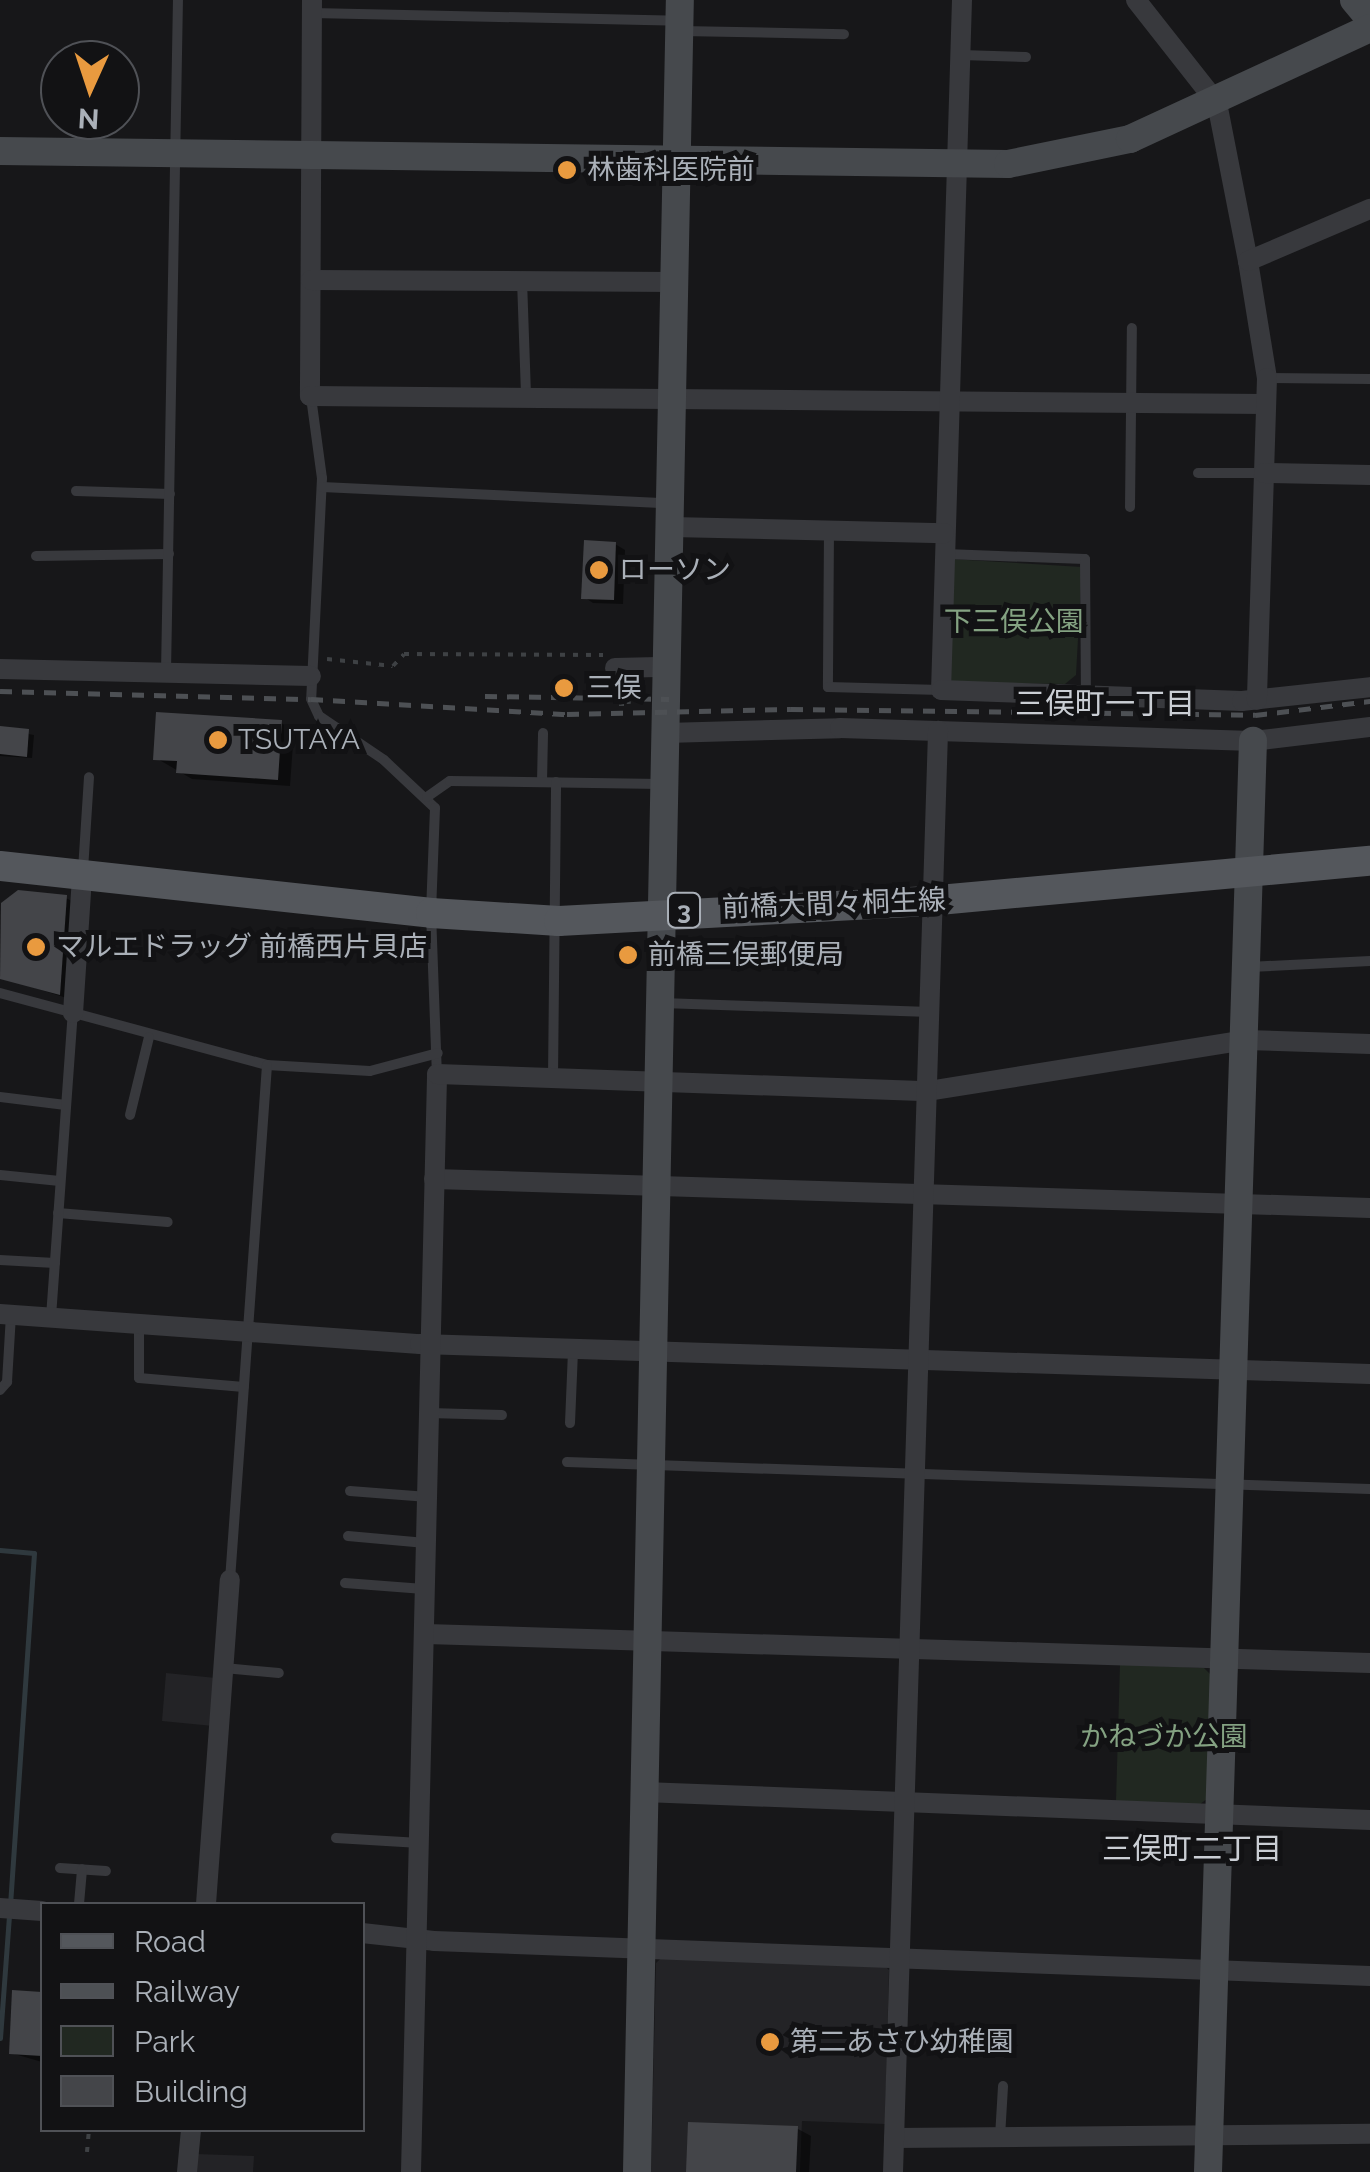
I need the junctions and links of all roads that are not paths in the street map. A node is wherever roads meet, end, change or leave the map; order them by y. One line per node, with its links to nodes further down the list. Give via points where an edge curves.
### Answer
1 (178, 0): 14 (lane)
2 (962, 0): 10 (street)
3 (1136, 0): 12 (street)
4 (1354, 0): 7 (street)
5 (312, 7): 6 (lane); 15 (street)
6 (680, 17): 9 (lane); 16 (street)
7 (1370, 19)
8 (1370, 28): 12 (street)
9 (844, 34)
10 (960, 55): 11 (lane); 17 (street)
11 (1026, 57)
12 (1217, 103): 17 (street, via 1076,154); 19 (street)
13 (0, 151): 14 (street)
14 (176, 154): 15 (street); 37 (lane)
15 (313, 154): 16 (street); 20 (street)
16 (677, 157): 17 (street); 22 (street)
17 (956, 164): 29 (street)
18 (1370, 209): 19 (street)
19 (1248, 261): 24 (street)
20 (311, 280): 21 (street); 26 (street)
21 (522, 280): 22 (street); 27 (lane)
22 (674, 282): 28 (street)
23 (1132, 328): 30 (lane)
24 (1267, 378): 25 (lane); 31 (street)
25 (1370, 379)
26 (310, 396): 27 (street); 35 (lane)
27 (526, 398): 28 (street)
28 (670, 400): 29 (street); 39 (street)
29 (946, 402): 30 (street); 41 (street)
30 (1128, 403): 31 (street); 38 (lane)
31 (1265, 404): 33 (street)
32 (1198, 472): 33 (lane)
33 (1264, 473): 34 (street); 52 (street)
34 (1370, 475)
35 (322, 487): 39 (lane); 45 (lane)
36 (76, 491): 37 (lane)
37 (170, 494): 42 (lane)
38 (1130, 507)
39 (671, 515): 40 (street); 56 (street)
40 (828, 530): 41 (street); 50 (lane, via 828,687)
41 (944, 543): 50 (street); 51 (lane, via 1085,559)
42 (169, 554): 43 (lane); 48 (lane)
43 (36, 556)
44 (616, 662): 46 (street)
45 (312, 667): 48 (street); 62 (lane, via 310,698 319,716)
46 (658, 667)
47 (0, 669): 48 (street)
48 (166, 672)
49 (1370, 686): 52 (street)
50 (941, 690): 51 (street)
51 (1086, 697): 52 (street)
52 (1257, 700)
53 (1370, 727): 57 (street)
54 (938, 731): 56 (street); 57 (street); 67 (street)
55 (543, 732): 59 (lane)
56 (666, 733): 61 (street)
57 (1254, 741): 65 (street)
58 (89, 777): 66 (lane)
59 (542, 782): 60 (lane); 62 (lane, via 450,781)
60 (556, 782): 61 (lane); 70 (lane)
61 (665, 784): 68 (street)
62 (427, 797): 69 (lane, via 437,815)
63 (1370, 861): 65 (main road, 前橋大間々桐生線 / 3)
64 (0, 866): 66 (main road, 前橋大間々桐生線 / 3)
65 (1251, 873): 67 (main road, 前橋大間々桐生線 / 3); 72 (street)
66 (82, 876): 69 (main road, 前橋大間々桐生線 / 3); 76 (street)
67 (928, 901): 68 (main road, 前橋大間々桐生線 / 3); 75 (street)
68 (662, 910): 70 (main road, 前橋大間々桐生線 / 3); 74 (street)
69 (431, 913): 70 (main road, 前橋大間々桐生線 / 3); 80 (lane)
70 (559, 921): 82 (lane)
71 (1370, 961): 72 (lane)
72 (1248, 967): 78 (street)
73 (0, 992): 76 (lane)
74 (661, 1004): 75 (lane); 83 (street)
75 (930, 1012): 84 (street)
76 (74, 1014): 77 (lane); 86 (lane)
77 (150, 1037): 81 (lane); 87 (lane)
78 (1245, 1040): 79 (street); 84 (street); 93 (street)
79 (1370, 1044)
80 (438, 1064): 81 (lane, via 370,1072); 82 (street); 89 (street)
81 (267, 1065): 102 (lane)
82 (553, 1078): 83 (street)
83 (660, 1082): 84 (street); 91 (street)
84 (928, 1090): 92 (street)
85 (0, 1097): 86 (lane)
86 (66, 1105): 90 (lane)
87 (130, 1115)
88 (0, 1175): 90 (lane)
89 (434, 1179): 91 (street); 103 (street)
90 (60, 1181): 95 (lane)
91 (658, 1185): 92 (street); 105 (street)
92 (924, 1194): 93 (street); 106 (street)
93 (1240, 1205): 94 (street); 107 (street)
94 (1370, 1208)
95 (58, 1213): 96 (lane); 98 (lane)
96 (168, 1222)
97 (0, 1260): 98 (lane)
98 (55, 1264): 100 (lane)
99 (5, 1315): 100 (street); 110 (lane, via 7,1382)
100 (51, 1318): 101 (street)
101 (139, 1324): 102 (street); 109 (lane, via 140,1378)
102 (248, 1332): 103 (street); 109 (lane)
103 (430, 1343): 104 (street); 111 (street)
104 (573, 1348): 105 (street); 113 (lane)
105 (654, 1350): 106 (street); 115 (street)
106 (918, 1359): 107 (street); 116 (street)
107 (1234, 1369): 108 (street); 117 (street)
108 (1370, 1374)
109 (244, 1386): 123 (lane)
110 (0, 1390)
111 (429, 1413): 112 (lane); 120 (street)
112 (502, 1415)
113 (570, 1424)
114 (568, 1462): 115 (lane)
115 (653, 1466): 116 (lane); 127 (street)
116 (915, 1474): 117 (lane); 128 (street)
117 (1232, 1484): 118 (lane); 129 (street)
118 (1370, 1489)
119 (350, 1491): 120 (lane)
120 (428, 1497): 122 (street)
121 (348, 1536): 122 (lane)
122 (427, 1543): 125 (street)
123 (230, 1580): 131 (street)
124 (345, 1583): 125 (lane)
125 (426, 1589): 126 (street)
126 (426, 1634): 127 (street); 138 (street)
127 (648, 1640): 128 (street); 133 (street)
128 (909, 1648): 129 (street); 134 (street)
129 (1225, 1659): 130 (street); 135 (street)
130 (1370, 1663)
131 (223, 1668): 132 (lane); 143 (street)
132 (278, 1673)
133 (644, 1792): 134 (street); 148 (street)
134 (903, 1801): 135 (street); 149 (street)
135 (1220, 1812): 136 (street); 150 (street)
136 (1370, 1820)
137 (336, 1838): 138 (lane)
138 (421, 1843): 147 (street)
139 (60, 1868): 140 (lane)
140 (82, 1869): 141 (lane); 142 (lane)
141 (106, 1870)
142 (80, 1902)
143 (206, 1902)
144 (0, 1908): 145 (street)
145 (40, 1911)
146 (365, 1932): 147 (street)
147 (418, 1939): 148 (street); 159 (street)
148 (640, 1946): 149 (street); 160 (street)
149 (900, 1954): 150 (street); 156 (street)
150 (1215, 1972): 151 (street); 154 (street)
151 (1370, 1976)
152 (1003, 2086): 157 (lane)
153 (190, 2132): 158 (street)
154 (1209, 2133): 155 (street); 157 (street); 162 (street)
155 (1370, 2134)
156 (894, 2138): 157 (street); 161 (street)
157 (1000, 2138)
158 (187, 2172)
159 (411, 2172)
160 (636, 2172)
161 (893, 2172)
162 (1208, 2172)

